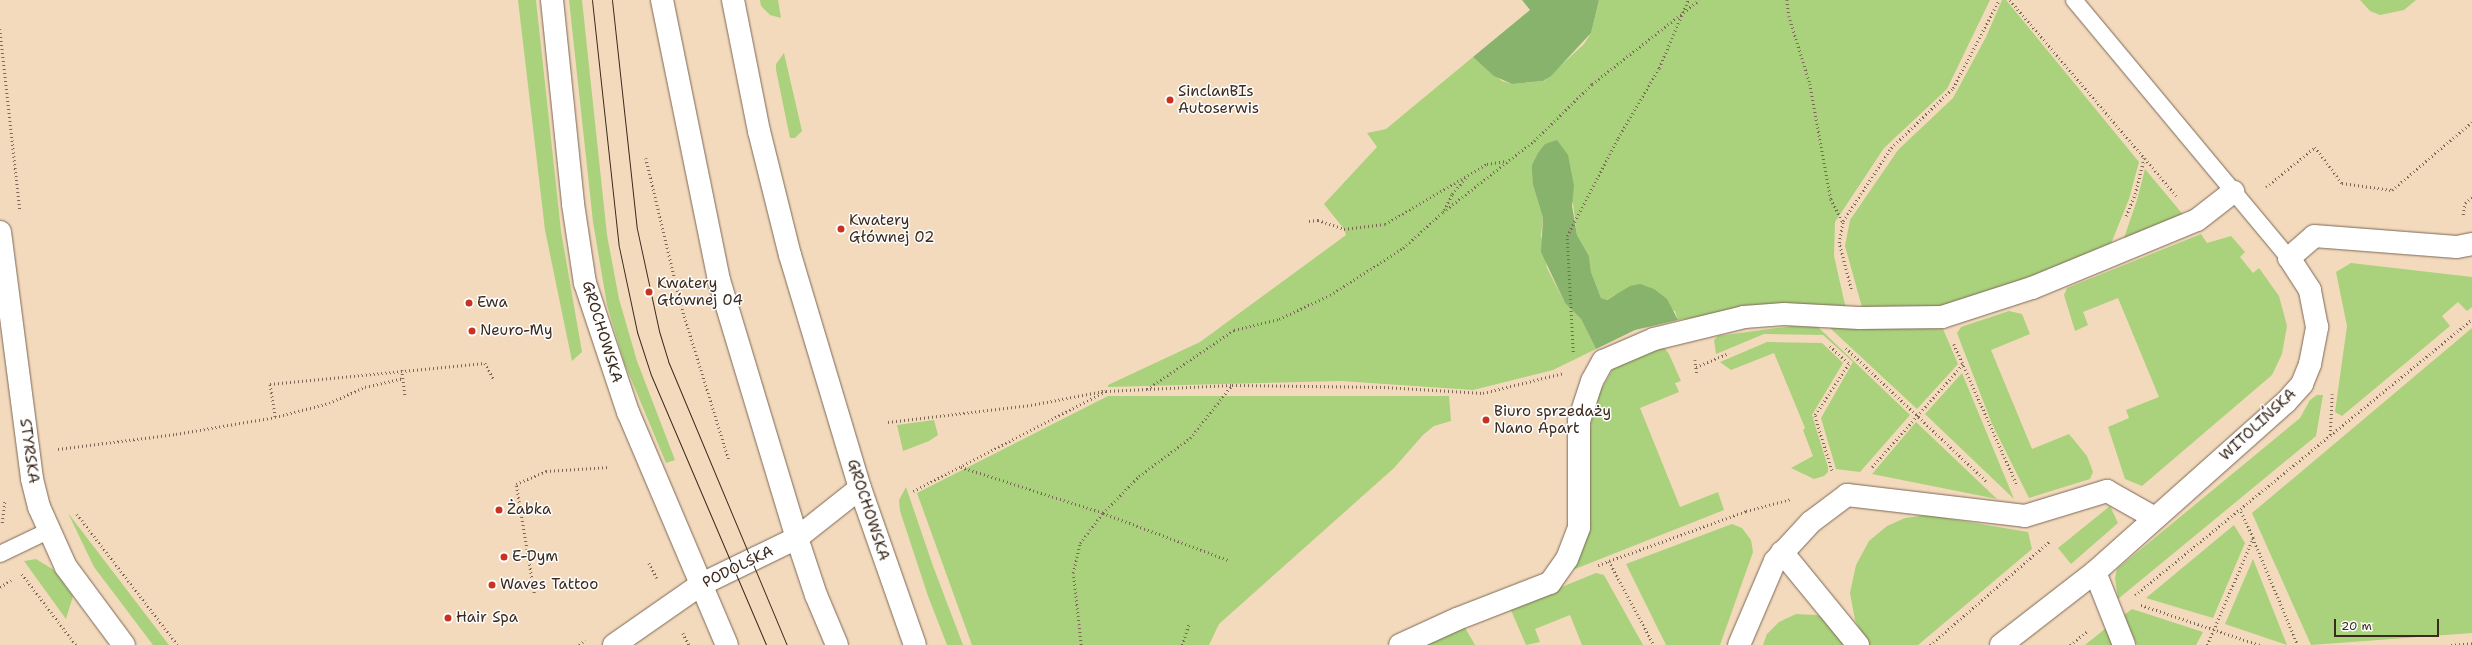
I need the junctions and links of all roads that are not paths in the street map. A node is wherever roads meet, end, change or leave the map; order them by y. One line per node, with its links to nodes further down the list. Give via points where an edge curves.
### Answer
1 (552, 0): 16 (street, GROCHOWSKA, via 573,204 585,283 628,412)
2 (662, 0): 12 (street, via 719,280)
3 (733, 0): 9 (street, GROCHOWSKA, via 758,131 790,255)
4 (2074, 0): 5 (lane)
5 (2233, 192): 8 (lane); 22 (street, via 2198,220 2032,288 1942,317 1744,317 1654,339 1603,361 1592,382 1579,421 1580,527 1567,559 1550,583 1457,619)
6 (0, 232): 11 (street, STYRSKA, via 32,479)
7 (2472, 244): 8 (street, via 2457,247 2314,236)
8 (2289, 258): 10 (street, WITOLIŃSKA, via 2310,290 2316,327 2310,364 2302,384 2286,402)
9 (860, 488): 12 (street, PODOLSKA); 21 (street, GROCHOWSKA)
10 (2155, 518): 14 (street, via 2107,491 2025,516 1847,495 1811,522); 15 (street, WITOLIŃSKA)
11 (48, 531): 13 (lane); 17 (street, STYRSKA, via 76,583)
12 (797, 538): 16 (street, PODOLSKA); 20 (street)
13 (2, 552)
14 (1782, 552): 23 (street, via 1775,561); 24 (street)
15 (2095, 572): 25 (street, WITOLIŃSKA); 26 (street, via 2118,607)
16 (700, 585): 18 (street, PODOLSKA); 19 (street, GROCHOWSKA)
17 (124, 645)
18 (614, 645)
19 (727, 645)
20 (837, 645)
21 (915, 645)
22 (1400, 645)
23 (1739, 645)
24 (1858, 645)
25 (2001, 645)
26 (2124, 645)

